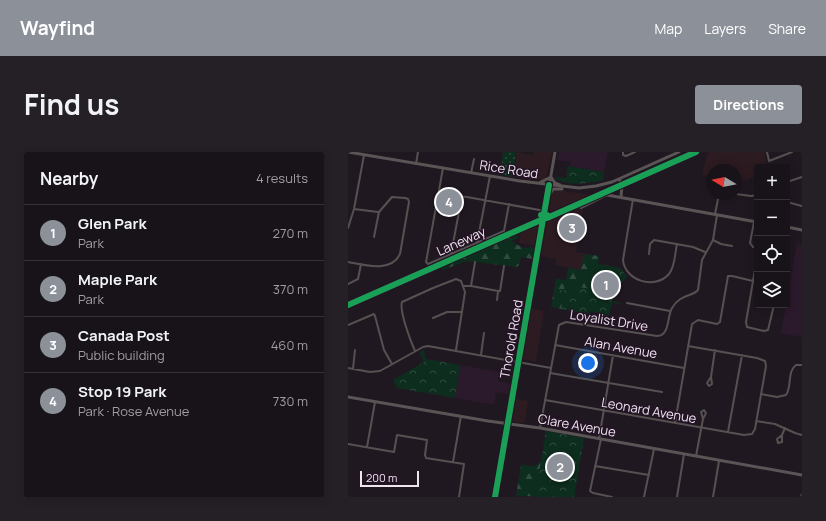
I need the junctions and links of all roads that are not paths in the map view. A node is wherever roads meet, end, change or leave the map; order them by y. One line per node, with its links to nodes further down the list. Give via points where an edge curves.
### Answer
1 (348, 152): 9 (street, Rice Road)
2 (418, 152): 11 (street)
3 (555, 152): 15 (street, Thorold Road)
4 (623, 152): 5 (street, via 626,156)
5 (636, 152)
6 (679, 152): 17 (street)
7 (767, 152): 8 (street, via 769,161)
8 (792, 152)
9 (364, 155): 11 (street, Rice Road); 35 (street)
10 (474, 158): 13 (street)
11 (416, 164): 12 (street, Rice Road)
12 (443, 168): 13 (street, Rice Road); 22 (street)
13 (471, 173): 14 (street, Rice Road)
14 (490, 176): 19 (street, Rice Road); 30 (street)
15 (551, 176): 19 (street); 20 (street, Thorold Road); 21 (street, via 556,183)
16 (802, 177): 18 (street)
17 (620, 179): 21 (street, via 596,186); 27 (street)
18 (790, 181)
19 (538, 184): 20 (street, Rice Road)
20 (549, 185): 21 (street, Rice Road); 31 (street, Thorold Road)
21 (568, 188): 31 (street, via 553,189)
22 (439, 192): 26 (street); 52 (street, Laneway, via 426,262 429,265)
23 (607, 195): 27 (street); 36 (street)
24 (742, 195): 25 (street)
25 (754, 195)
26 (462, 196): 30 (street); 52 (street)
27 (621, 197): 28 (street)
28 (633, 199): 39 (street); 48 (street, via 622,260 625,270 636,279 658,281 672,268)
29 (718, 200): 39 (street)
30 (486, 201): 33 (street); 47 (street)
31 (547, 201): 37 (street, Thorold Road)
32 (790, 203): 34 (street)
33 (509, 204): 37 (street); 47 (street, Laneway, via 504,231)
34 (802, 206)
35 (354, 208): 38 (street); 42 (street)
36 (581, 208)
37 (545, 211): 81 (street, Thorold Road)
38 (379, 212): 45 (street); 56 (street, via 392,197 408,199 400,254 396,261 387,265)
39 (716, 214): 40 (street); 46 (street)
40 (754, 221)
41 (754, 225): 50 (street, via 750,243)
42 (348, 228)
43 (790, 228): 44 (street)
44 (802, 230)
45 (374, 237)
46 (713, 240): 49 (street); 51 (street)
47 (478, 243): 52 (street, Laneway)
48 (677, 244): 51 (street); 53 (street, via 653,240)
49 (732, 246)
50 (754, 247)
51 (705, 252): 67 (street, via 698,291 679,300)
52 (451, 254)
53 (649, 254)
54 (348, 262): 56 (street)
55 (475, 262): 62 (street)
56 (361, 264): 60 (street, via 358,279)
57 (504, 266): 63 (street)
58 (755, 272): 59 (street)
59 (753, 281): 66 (street, via 747,327 767,330 770,327); 73 (street, via 728,277 720,322 694,322)
60 (348, 284)
61 (464, 286): 62 (street); 68 (street); 77 (street, via 459,280 453,279 403,301 401,308)
62 (471, 286): 63 (street)
63 (498, 291): 64 (street)
64 (497, 300)
65 (627, 303): 67 (street)
66 (773, 308)
67 (670, 311): 72 (street, Loyalist Drive, via 665,332 659,336 566,322 558,327)
68 (462, 312): 69 (street, via 447,312); 75 (street)
69 (433, 318)
70 (348, 325): 82 (street, via 374,314 384,350)
71 (484, 333): 78 (street)
72 (555, 345): 79 (street, Alan Avenue); 85 (street)
73 (688, 346): 76 (street); 86 (street)
74 (355, 350): 87 (street)
75 (456, 350): 77 (street, via 423,346); 78 (street)
76 (716, 350): 80 (street); 89 (street)
77 (415, 351): 82 (street)
78 (481, 355): 81 (street)
79 (613, 355): 86 (street, Alan Avenue); 90 (street)
80 (742, 355): 92 (street, via 765,361); 105 (street)
81 (518, 362): 85 (street); 100 (street, Thorold Road)
82 (392, 364): 87 (street, via 375,372)
83 (802, 365): 92 (street, via 793,367 786,396)
84 (348, 368): 87 (street)
85 (551, 368): 88 (street)
86 (684, 368): 101 (street)
87 (353, 369)
88 (550, 373): 90 (street); 94 (street)
89 (710, 377)
90 (608, 383): 91 (street); 96 (street)
91 (662, 392)
92 (761, 394): 99 (street)
93 (348, 397): 95 (street, Clare Avenue)
94 (545, 400): 96 (street, Leonard Avenue); 102 (street)
95 (375, 402): 97 (street, Clare Avenue); 110 (street)
96 (604, 411): 101 (street, Leonard Avenue); 108 (street)
97 (461, 416): 100 (street, Clare Avenue); 115 (street)
98 (703, 419): 103 (street)
99 (756, 421): 104 (street); 105 (street, Leonard Avenue, via 751,434)
100 (508, 423): 102 (street, Clare Avenue); 120 (street, Thorold Road)
101 (675, 423): 103 (street, Leonard Avenue)
102 (540, 428): 108 (street, Clare Avenue)
103 (701, 428): 105 (street, Leonard Avenue); 113 (street)
104 (785, 428): 106 (street); 107 (street)
105 (728, 432)
106 (782, 435)
107 (802, 435)
108 (600, 439): 111 (street, Clare Avenue); 116 (street)
109 (348, 444): 110 (street)
110 (367, 447): 115 (street, via 394,452 397,435 427,440 426,458)
111 (654, 449): 112 (street, Clare Avenue); 117 (street)
112 (684, 454): 113 (street, Clare Avenue); 123 (street)
113 (696, 456): 114 (street, Clare Avenue)
114 (720, 460): 118 (street, Clare Avenue); 124 (street)
115 (453, 462): 119 (street, via 464,464)
116 (595, 466): 117 (street); 121 (street, via 590,490)
117 (649, 475): 122 (street)
118 (802, 475)
119 (459, 497)
120 (495, 497)
121 (612, 497)
122 (644, 497)
123 (677, 497)
124 (713, 497)

